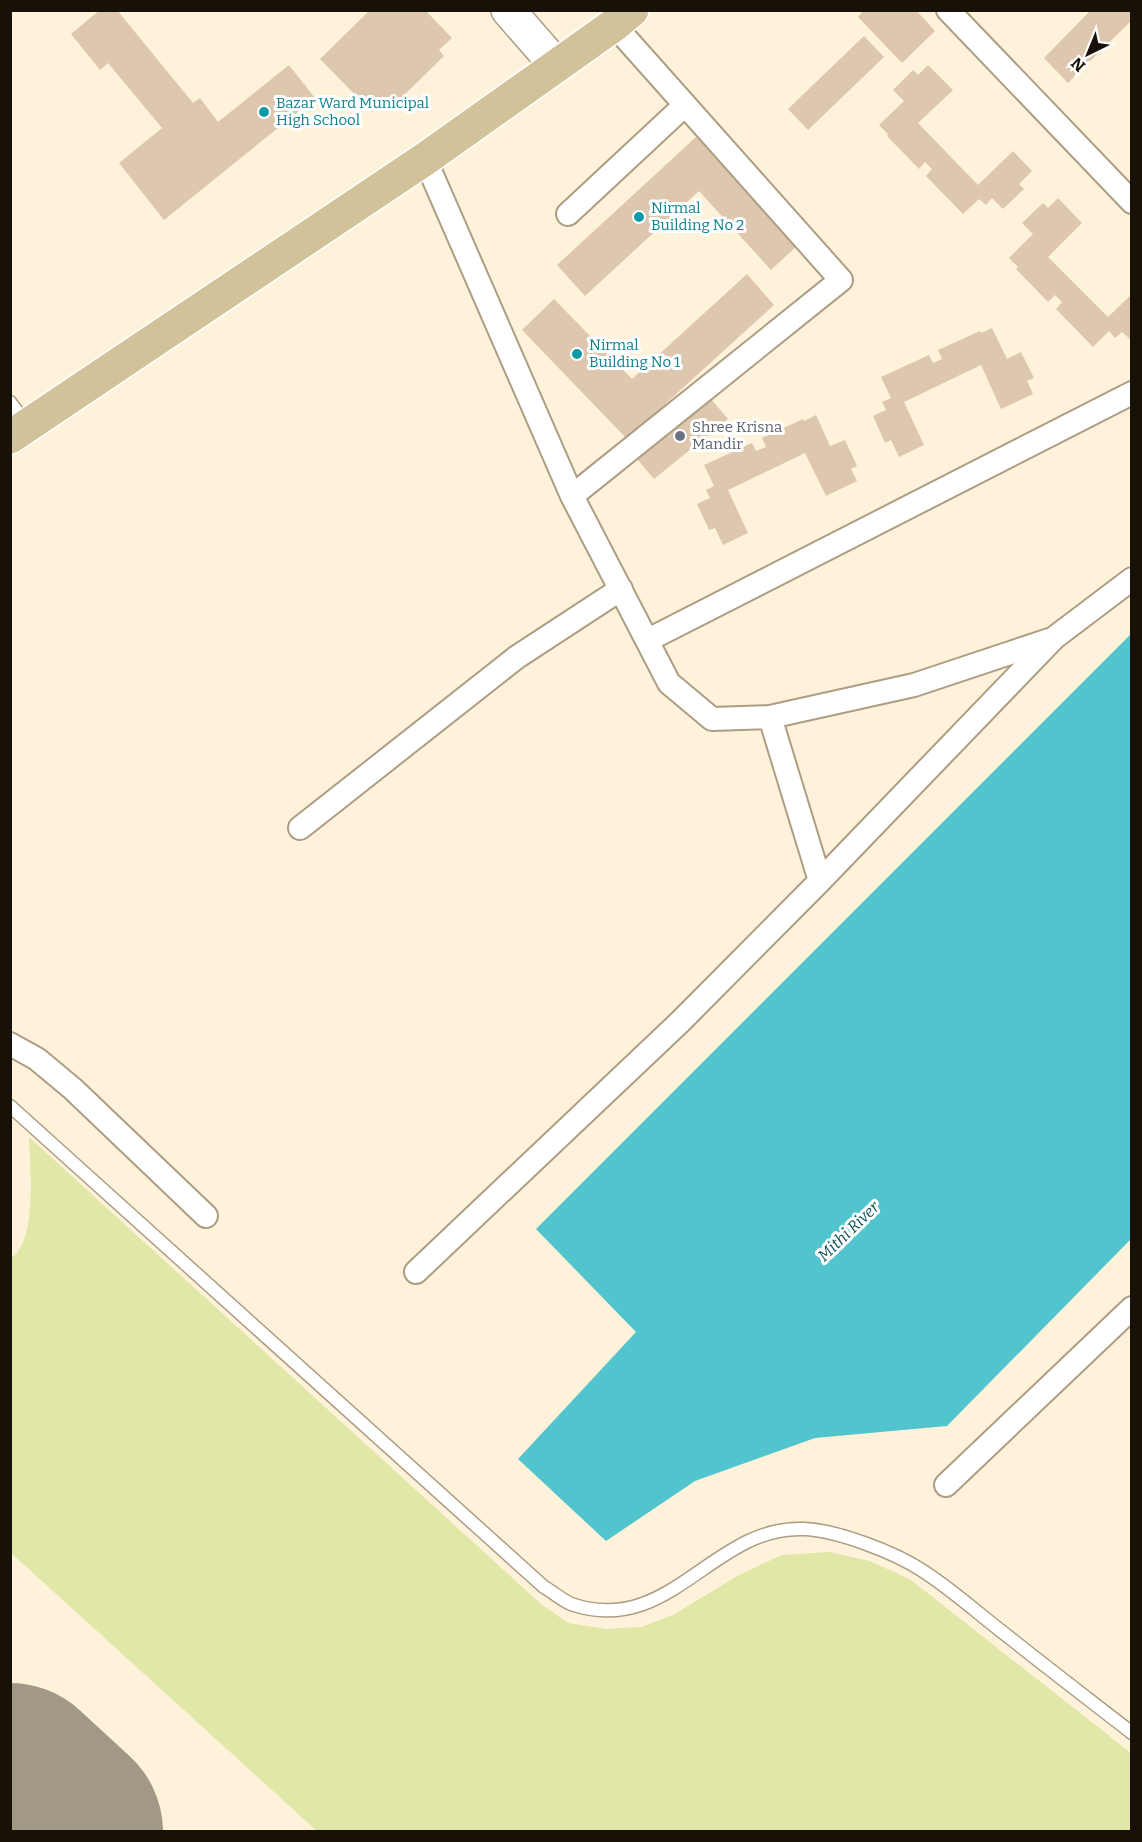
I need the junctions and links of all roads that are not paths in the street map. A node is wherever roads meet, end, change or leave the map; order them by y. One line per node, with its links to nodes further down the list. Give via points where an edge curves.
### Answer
1 (508, 10): 4 (main road)
2 (948, 10): 7 (street)
3 (623, 18): 4 (main road); 5 (street)
4 (556, 65): 6 (main road)
5 (685, 105): 8 (street); 11 (street, via 841,280)
6 (425, 159): 10 (main road); 11 (street)
7 (1131, 202)
8 (567, 214)
9 (1131, 393): 15 (street)
10 (16, 422)
11 (572, 496): 13 (street)
12 (1131, 579): 14 (street)
13 (621, 589): 15 (street); 17 (street, via 517,657)
14 (1054, 638): 16 (street, via 914,685); 18 (street)
15 (648, 640): 16 (street, via 669,683 712,719)
16 (770, 717): 18 (street)
17 (300, 828)
18 (820, 881): 22 (street, via 681,1021)
19 (10, 1044): 21 (street, via 37,1059 73,1089)
20 (10, 1106): 25 (lane, via 535,1579 570,1604 627,1610 660,1597 763,1534 804,1529 854,1538 923,1570)
21 (206, 1216)
22 (416, 1272)
23 (1131, 1308): 24 (street)
24 (946, 1485)
25 (1131, 1733)

